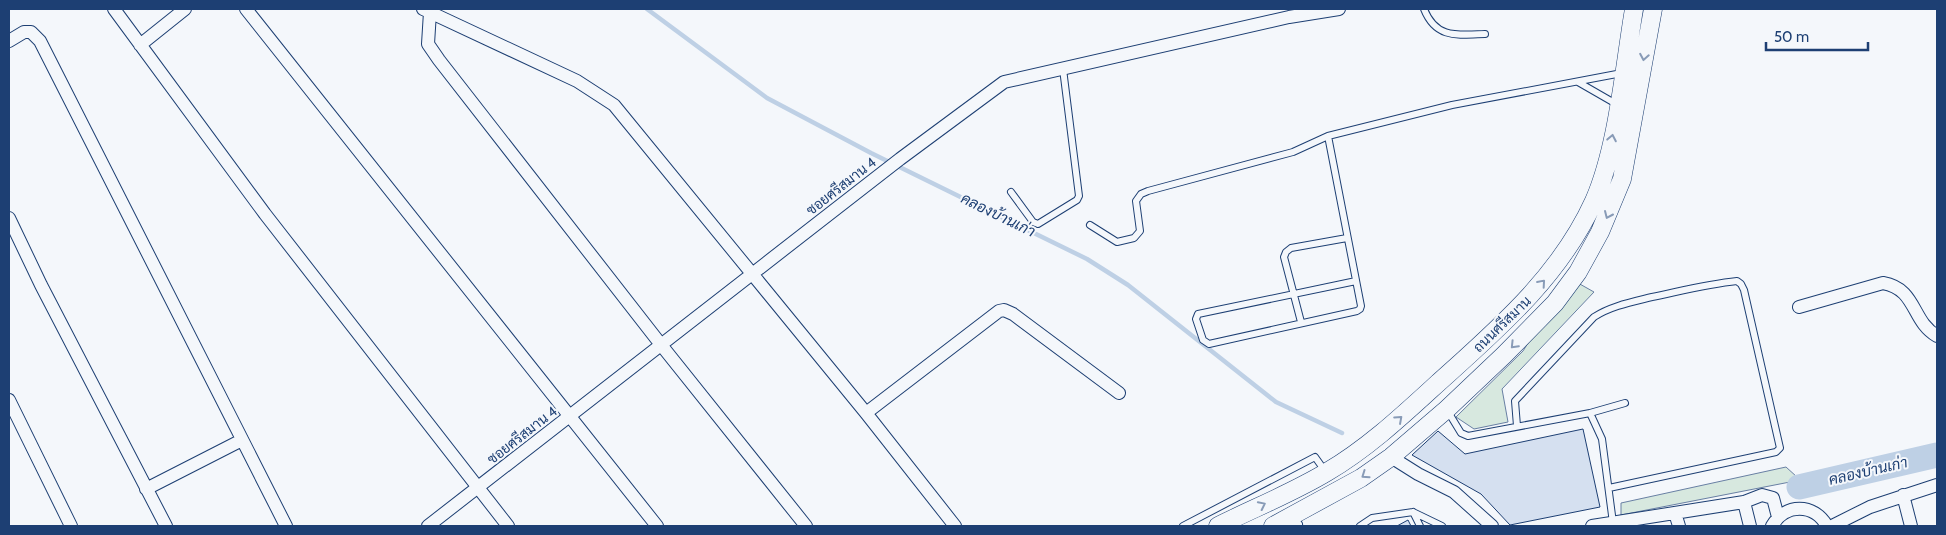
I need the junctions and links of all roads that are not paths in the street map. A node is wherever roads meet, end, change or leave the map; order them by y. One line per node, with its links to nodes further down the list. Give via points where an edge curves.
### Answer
1 (114, 9): 12 (street)
2 (185, 9): 12 (street)
3 (246, 9): 35 (street)
4 (1339, 9): 9 (street, ซอยศรีสมาน 4)
5 (1424, 9): 10 (lane, via 1433,25 1442,32)
6 (1634, 9): 14 (main road, ถนนศรีสมาน)
7 (1653, 9): 32 (main road, ถนนศรีสมาน, one-way to 32, via 1626,160 1600,232 1578,272 1555,302)
8 (426, 11): 22 (street, via 577,82 614,104); 28 (street, via 428,44 438,60)
9 (1288, 13): 13 (street, ซอยศรีสมาน 4)
10 (1485, 34)
11 (9, 40): 37 (street, via 31,32 40,41)
12 (140, 45): 42 (street, via 265,214)
13 (1063, 69): 18 (lane, via 1080,196 1038,224); 22 (street, ซอยศรีสมาน 4, via 1004,82)
14 (1624, 72): 15 (lane); 16 (main road, ถนนศรีสมาน)
15 (1578, 82): 16 (lane); 17 (lane, via 1452,105)
16 (1618, 105): 39 (main road, ถนนศรีสมาน, one-way to 16, via 1394,423 1490,337 1554,268 1576,237 1594,199 1607,161)
17 (1328, 136): 20 (lane, via 1293,152 1141,194 1136,201 1140,230 1134,238 1117,242); 21 (lane)
18 (1010, 192)
19 (9, 218): 41 (street)
20 (1090, 225)
21 (1347, 238): 23 (lane); 24 (lane, via 1291,248 1286,252 1284,257)
22 (752, 274): 28 (street, ซอยศรีสมาน 4); 34 (street)
23 (1356, 281): 24 (lane); 26 (lane, via 1360,306 1357,311)
24 (1294, 294): 26 (lane); 26 (lane, via 1198,314 1196,320 1203,340 1209,344)
25 (1799, 306): 27 (street, via 1883,282 1909,297 1923,324)
26 (1301, 322)
27 (1937, 336)
28 (662, 346): 35 (street, ซอยศรีสมาน 4); 58 (street)
29 (1119, 392): 34 (street, via 1004,310)
30 (9, 400): 52 (street)
31 (1625, 403): 33 (lane)
32 (1447, 409): 36 (lane, via 1464,436); 38 (main road, ถนนศรีสมาน)
33 (1590, 412): 36 (lane); 43 (lane, via 1602,439)
34 (866, 413): 59 (street)
35 (571, 415): 42 (street, ซอยศรีสมาน 4); 57 (street)
36 (1517, 426): 43 (lane, via 1515,401 1605,310 1708,284 1737,281 1744,290 1780,448 1776,452)
37 (242, 440): 41 (street); 54 (street)
38 (1391, 457): 49 (main road, ถนนศรีสมาน, one-way to 49); 50 (street, via 1454,492)
39 (1326, 473): 60 (lane, via 1314,457); 61 (main road, ถนนศรีสมาน, one-way to 39)
40 (1937, 485): 44 (street)
41 (146, 488): 53 (street)
42 (478, 488): 55 (street, ซอยศรีสมาน 4); 56 (street)
43 (1609, 488): 51 (lane)
44 (1903, 495): 70 (street); 71 (street)
45 (1744, 502): 47 (street); 48 (street, via 1762,495 1770,496 1773,498); 68 (street)
46 (1413, 512): 63 (lane, via 1372,518); 64 (lane); 65 (lane)
47 (1675, 514): 51 (street); 67 (street)
48 (1775, 522): 69 (street, via 1796,508 1816,513)
49 (1297, 523): 62 (main road, ถนนศรีสมาน)
50 (1486, 524)
51 (1613, 525): 66 (street)
52 (71, 526)
53 (166, 526)
54 (286, 526)
55 (428, 526)
56 (508, 526)
57 (657, 526)
58 (806, 526)
59 (955, 526)
60 (1183, 526)
61 (1218, 526)
62 (1273, 526)
63 (1360, 526)
64 (1420, 526)
65 (1442, 526)
66 (1592, 526)
67 (1679, 526)
68 (1750, 526)
69 (1827, 526)
70 (1832, 526)
71 (1911, 526)

